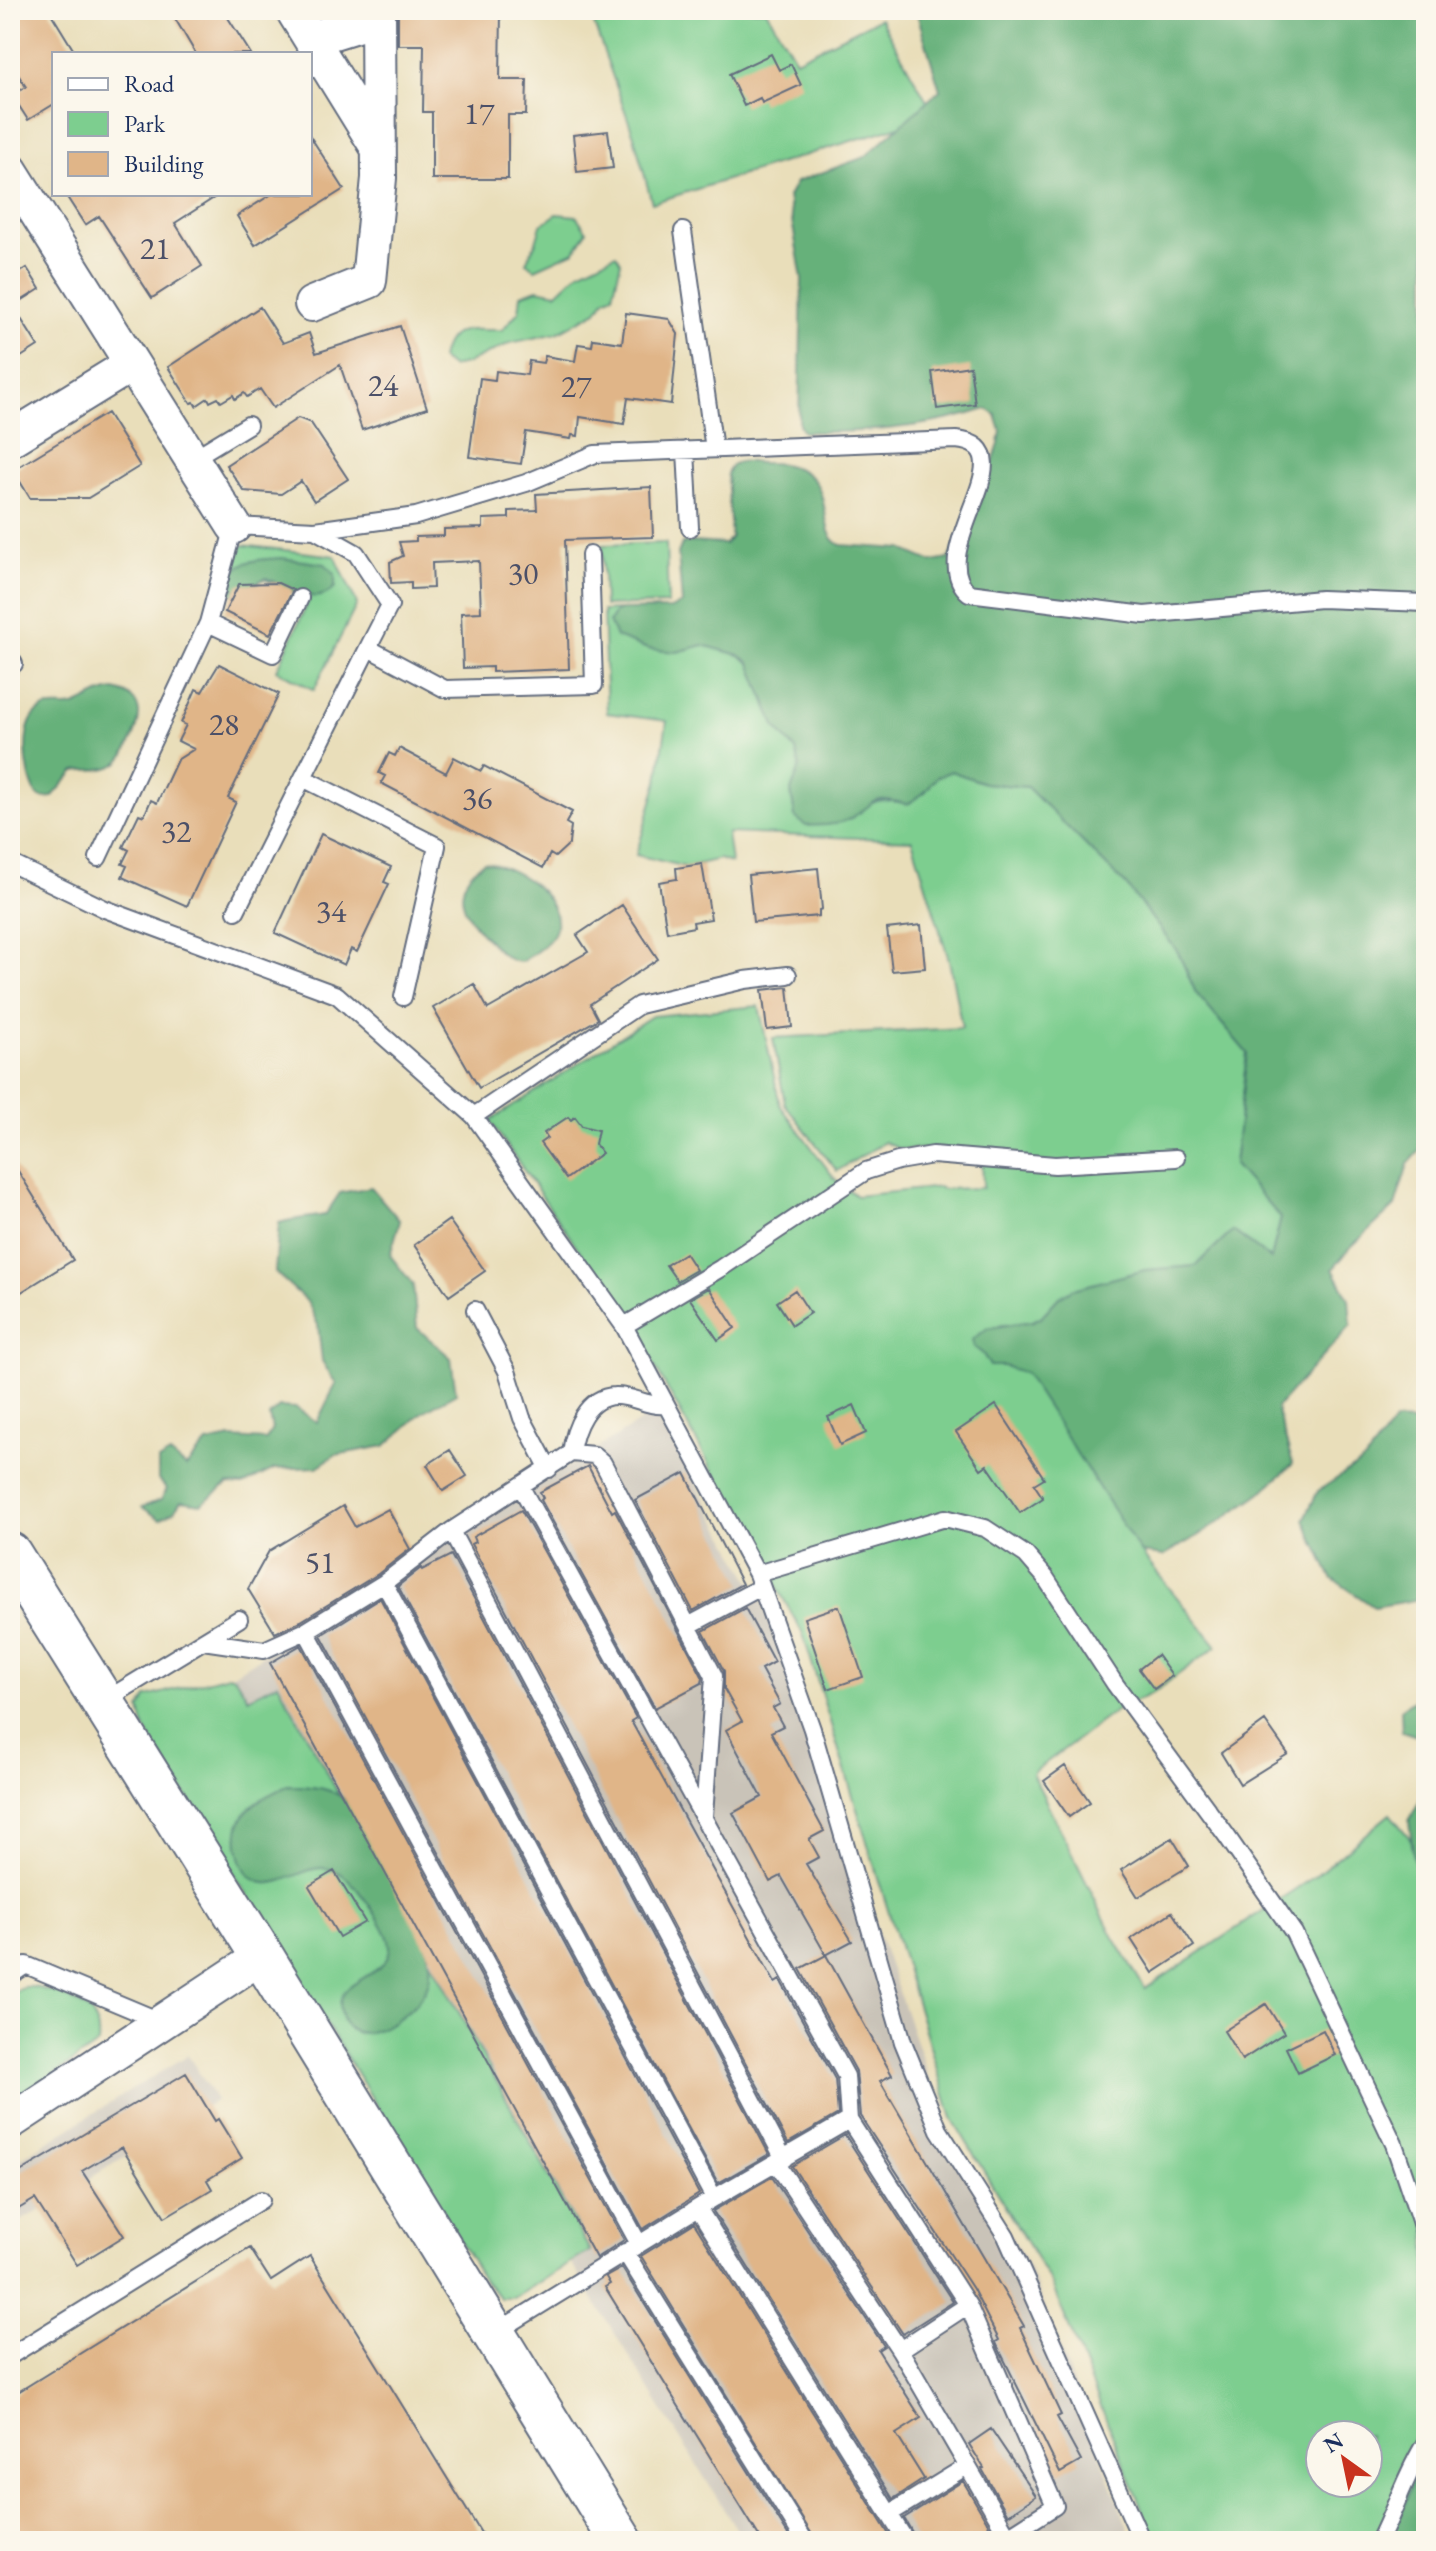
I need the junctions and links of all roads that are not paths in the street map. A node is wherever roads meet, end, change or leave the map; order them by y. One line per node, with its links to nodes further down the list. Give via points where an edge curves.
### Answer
1 (293, 10): 3 (street)
2 (378, 14): 3 (street); 4 (street)
3 (311, 39): 4 (street)
4 (378, 147): 7 (street, via 369,281)
5 (10, 170): 8 (street)
6 (683, 231): 11 (lane)
7 (312, 304)
8 (132, 364): 10 (street); 13 (street)
9 (248, 425): 13 (lane)
10 (10, 439)
11 (714, 449): 12 (lane); 19 (lane, via 956,440 975,445 982,455 982,485 954,563 956,577 969,593 1144,615 1321,599)
12 (686, 450): 15 (lane); 16 (lane, via 595,454 526,483 416,516)
13 (192, 459): 14 (street)
14 (234, 526): 16 (lane); 20 (lane)
15 (690, 528)
16 (315, 530): 21 (lane, via 356,553 390,605)
17 (590, 555): 21 (lane, via 594,685 445,689)
18 (300, 598): 20 (lane, via 273,654)
19 (1426, 603)
20 (208, 623): 25 (lane)
21 (368, 648): 24 (lane)
22 (10, 657): 23 (lane)
23 (10, 666)
24 (303, 778): 27 (lane); 29 (lane, via 437,846)
25 (98, 858)
26 (10, 863): 30 (lane, via 105,909 337,995)
27 (236, 911)
28 (788, 975): 30 (lane, via 639,1005)
29 (403, 997)
30 (474, 1116): 33 (lane)
31 (1176, 1158): 33 (lane, via 1055,1165 933,1155 898,1161 866,1171)
32 (475, 1310): 36 (lane)
33 (624, 1326): 34 (lane)
34 (666, 1405): 35 (lane, via 615,1396 594,1403 581,1417); 40 (lane)
35 (571, 1453): 36 (lane); 43 (lane, via 594,1455 603,1463)
36 (549, 1469): 37 (lane)
37 (521, 1487): 38 (lane); 47 (lane)
38 (451, 1531): 41 (lane); 53 (lane)
39 (10, 1554): 46 (street)
40 (759, 1580): 43 (lane); 57 (lane, via 945,1518 985,1528 1026,1555 1294,1933 1394,2144); 70 (lane, via 812,1729 903,2042 939,2130 1006,2236)
41 (384, 1583): 44 (lane); 54 (lane)
42 (239, 1619): 45 (lane)
43 (688, 1626): 47 (lane, via 714,1676)
44 (306, 1631): 45 (lane, via 264,1650); 58 (lane)
45 (203, 1641): 46 (lane)
46 (103, 1702): 48 (street)
47 (703, 1818): 51 (lane, via 846,2076)
48 (262, 1956): 50 (street); 60 (street)
49 (10, 1976): 50 (lane, via 26,1965)
50 (162, 2022): 52 (street)
51 (849, 2120): 53 (lane); 59 (lane)
52 (10, 2122)
53 (780, 2162): 54 (lane); 61 (lane)
54 (714, 2198): 56 (lane)
55 (261, 2200): 62 (lane)
56 (698, 2208): 58 (lane); 65 (lane)
57 (1426, 2238)
58 (632, 2248): 60 (lane); 68 (lane)
59 (968, 2305): 61 (lane); 66 (lane, via 1055,2506)
60 (494, 2334): 67 (street)
61 (900, 2350): 64 (lane)
62 (10, 2356)
63 (1426, 2442): 71 (lane)
64 (967, 2466): 65 (lane); 66 (lane)
65 (889, 2514): 69 (lane)
66 (1009, 2539)
67 (621, 2541)
68 (805, 2541)
69 (906, 2541)
70 (1142, 2541)
71 (1379, 2541)

